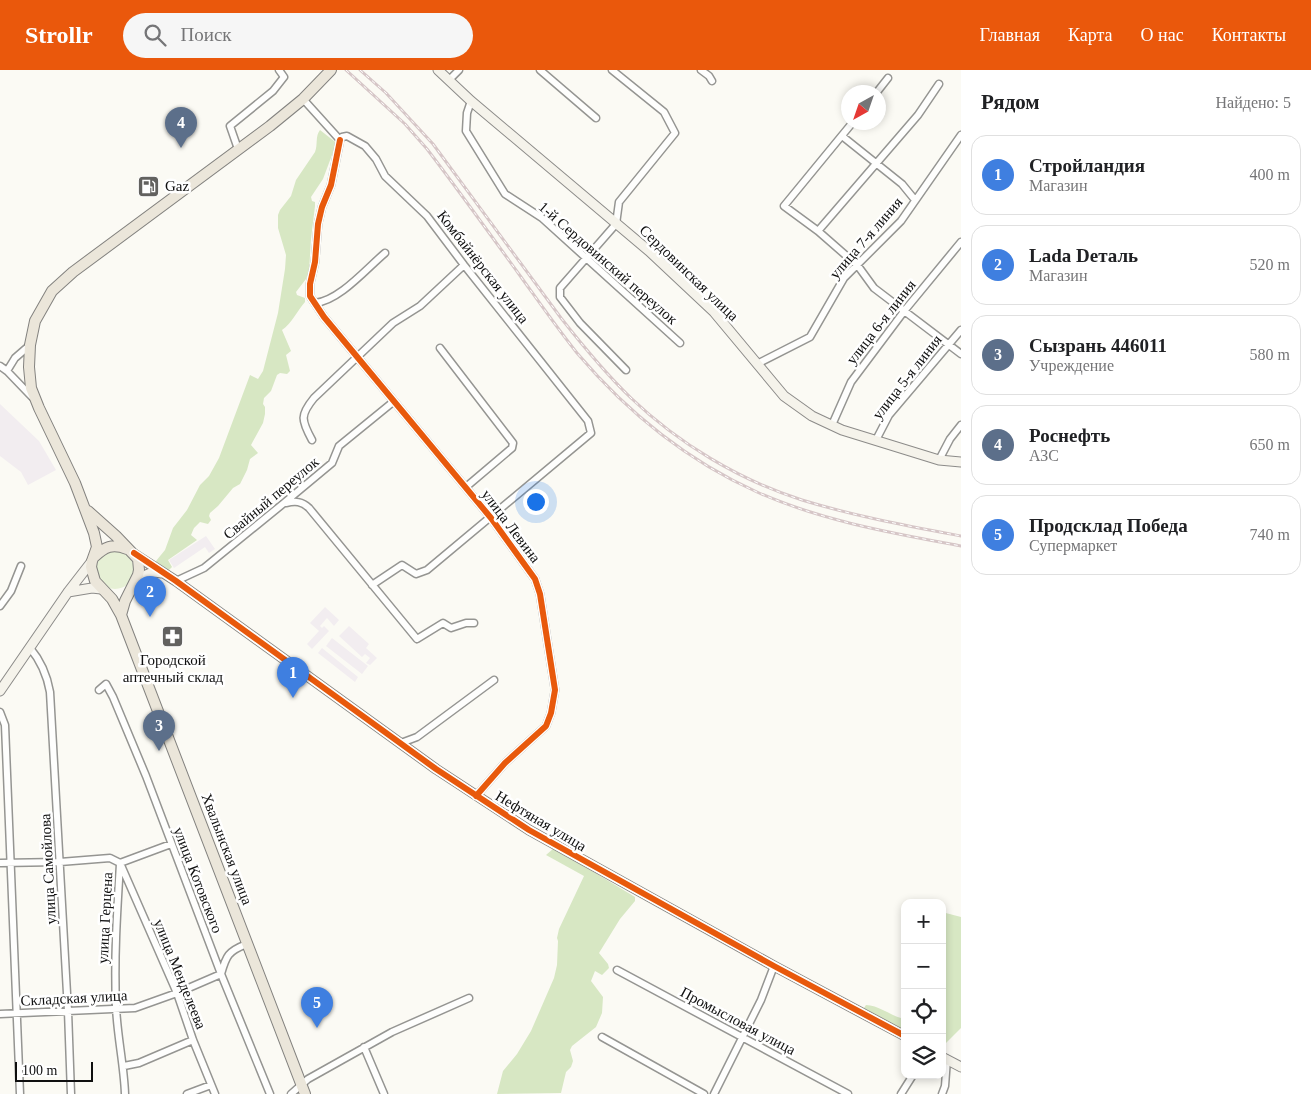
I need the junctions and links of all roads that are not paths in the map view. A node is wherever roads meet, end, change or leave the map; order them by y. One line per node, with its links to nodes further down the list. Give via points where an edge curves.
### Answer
1 (279, 70): 20 (street, via 284,77 273,91 230,126)
2 (331, 70): 13 (main road)
3 (438, 70): 9 (street, Сердовинская улица)
4 (459, 70): 9 (street)
5 (540, 70): 15 (street)
6 (612, 70): 23 (street, via 664,112 675,133 620,202)
7 (701, 70): 10 (street)
8 (888, 78): 12 (street)
9 (449, 80): 14 (street, Сердовинская улица)
10 (712, 81)
11 (939, 84): 21 (street, via 918,115)
12 (882, 85)
13 (303, 99): 19 (street); 20 (main road)
14 (471, 101): 23 (street, Сердовинская улица); 27 (street, 1-й Сердовинский переулок, via 466,132 505,194 542,218)
15 (596, 118)
16 (847, 130): 18 (street)
17 (961, 135): 22 (street, улица 7-я линия)
18 (842, 136): 21 (street); 24 (street, via 784,206)
19 (340, 140): 28 (street, Комбайнёрская улица, via 346,136 365,146 385,176 418,206); 30 (street, улица Левина, via 331,185 318,224 310,296)
20 (238, 149): 34 (main road, via 57,286 35,322)
21 (875, 163): 22 (street, via 902,184); 24 (street)
22 (915, 200): 29 (street, улица 7-я линия, via 902,221)
23 (616, 224): 27 (street); 39 (street, Сердовинская улица, via 650,250 714,312)
24 (818, 231): 29 (street)
25 (961, 242): 31 (street, улица 6-я линия)
26 (384, 253): 30 (street, via 338,294)
27 (586, 258): 33 (street, 1-й Сердовинский переулок); 41 (street, via 560,288 560,297 580,323)
28 (464, 264): 38 (street, via 420,306 393,323); 54 (street, Комбайнёрская улица, via 588,421 591,433)
29 (858, 266): 31 (street, via 874,288); 39 (street, улица 7-я линия, via 844,278 810,337)
30 (315, 304): 38 (street, улица Левина)
31 (905, 310): 35 (street); 45 (street, улица 6-я линия, via 851,382)
32 (961, 330): 35 (street, улица 5-я линия)
33 (680, 343)
34 (30, 345): 42 (street, via 14,358); 43 (main road, via 31,388)
35 (948, 345): 37 (street); 48 (street, улица 5-я линия, via 889,415)
36 (440, 348): 51 (street, via 513,443 512,448)
37 (961, 354)
38 (358, 358): 44 (street, улица Левина); 47 (street, via 304,410 303,423)
39 (757, 364): 45 (street, Сердовинская улица, via 784,396 812,416)
40 (0, 366): 42 (street)
41 (626, 370)
42 (7, 371): 43 (street)
43 (37, 402): 53 (main road)
44 (394, 402): 51 (street, улица Левина); 52 (street, Свайный переулок, via 339,446 332,463)
45 (832, 425): 48 (street, Сердовинская улица)
46 (961, 425): 49 (street)
47 (312, 440)
48 (876, 440): 49 (street, Сердовинская улица)
49 (939, 460): 50 (street, Сердовинская улица)
50 (961, 462)
51 (466, 487): 54 (street, улица Левина)
52 (284, 503): 59 (street, Свайный переулок, via 204,568); 61 (street, via 295,501 305,504)
53 (87, 511): 55 (main road); 56 (main road, via 97,542)
54 (491, 518): 61 (street, via 427,570 416,574 402,565); 73 (street, улица Левина, via 538,586 555,690 546,726 505,762)
55 (132, 552): 56 (main road, via 117,545 109,546); 58 (street, Нефтяная улица); 60 (main road, via 139,564)
56 (92, 559): 62 (main road, via 95,581); 63 (street)
57 (21, 566): 64 (street, via 11,591)
58 (163, 573): 59 (street, Нефтяная улица); 60 (street, via 155,571)
59 (176, 581): 72 (street, Нефтяная улица)
60 (133, 585): 62 (main road, via 116,593); 65 (main road)
61 (372, 585): 66 (street, via 417,639 443,623 451,628 466,622)
62 (103, 590): 63 (street, via 92,588); 65 (main road, Хвалынская улица)
63 (68, 592): 67 (street)
64 (0, 606)
65 (121, 616): 79 (main road, Хвалынская улица)
66 (474, 624)
67 (30, 648): 70 (street); 75 (street, улица Самойлова, via 47,676 50,692)
68 (494, 680): 72 (street, via 417,737)
69 (99, 690): 74 (street, улица Котовского, via 106,684 113,697)
70 (0, 691)
71 (0, 712): 77 (street, via 5,725)
72 (401, 743): 73 (street, Нефтяная улица)
73 (476, 796): 80 (street, Нефтяная улица, via 529,830)
74 (170, 844): 78 (street); 82 (street, улица Котовского)
75 (60, 862): 77 (street); 78 (street, via 110,858); 86 (street, улица Самойлова)
76 (0, 863): 77 (street)
77 (11, 863): 87 (street)
78 (120, 863): 83 (street, улица Менделеева); 85 (street, улица Герцена, via 114,942)
79 (247, 944): 82 (street, via 226,957); 100 (main road, Хвалынская улица)
80 (774, 966): 89 (street, Нефтяная улица); 91 (street)
81 (617, 970): 91 (street, Промысловая улица)
82 (221, 974): 83 (street, Складская улица); 106 (street, улица Котовского)
83 (176, 993): 85 (street, Складская улица, via 135,1008); 92 (street, улица Менделеева)
84 (469, 998): 93 (street)
85 (116, 1008): 86 (street, Складская улица); 95 (street, улица Герцена)
86 (68, 1011): 87 (street, Складская улица); 102 (street, улица Самойлова)
87 (17, 1013): 88 (street, Складская улица); 101 (street)
88 (0, 1014)
89 (901, 1034)
90 (602, 1037): 109 (street)
91 (742, 1038): 110 (street); 111 (street, Промысловая улица)
92 (192, 1040): 95 (street, via 140,1063); 99 (street, улица Менделеева)
93 (364, 1047): 100 (street, via 308,1079); 108 (street)
94 (946, 1059): 96 (street)
95 (124, 1066): 103 (street, улица Герцена)
96 (961, 1067)
97 (910, 1079): 112 (street)
98 (946, 1079): 113 (street)
99 (211, 1085): 104 (street); 105 (street, улица Менделеева)
100 (303, 1090): 107 (street)
101 (20, 1094)
102 (71, 1094)
103 (125, 1094)
104 (187, 1094)
105 (215, 1094)
106 (270, 1094)
107 (291, 1094)
108 (384, 1094)
109 (704, 1094)
110 (714, 1094)
111 (848, 1094)
112 (900, 1094)
113 (942, 1094)

